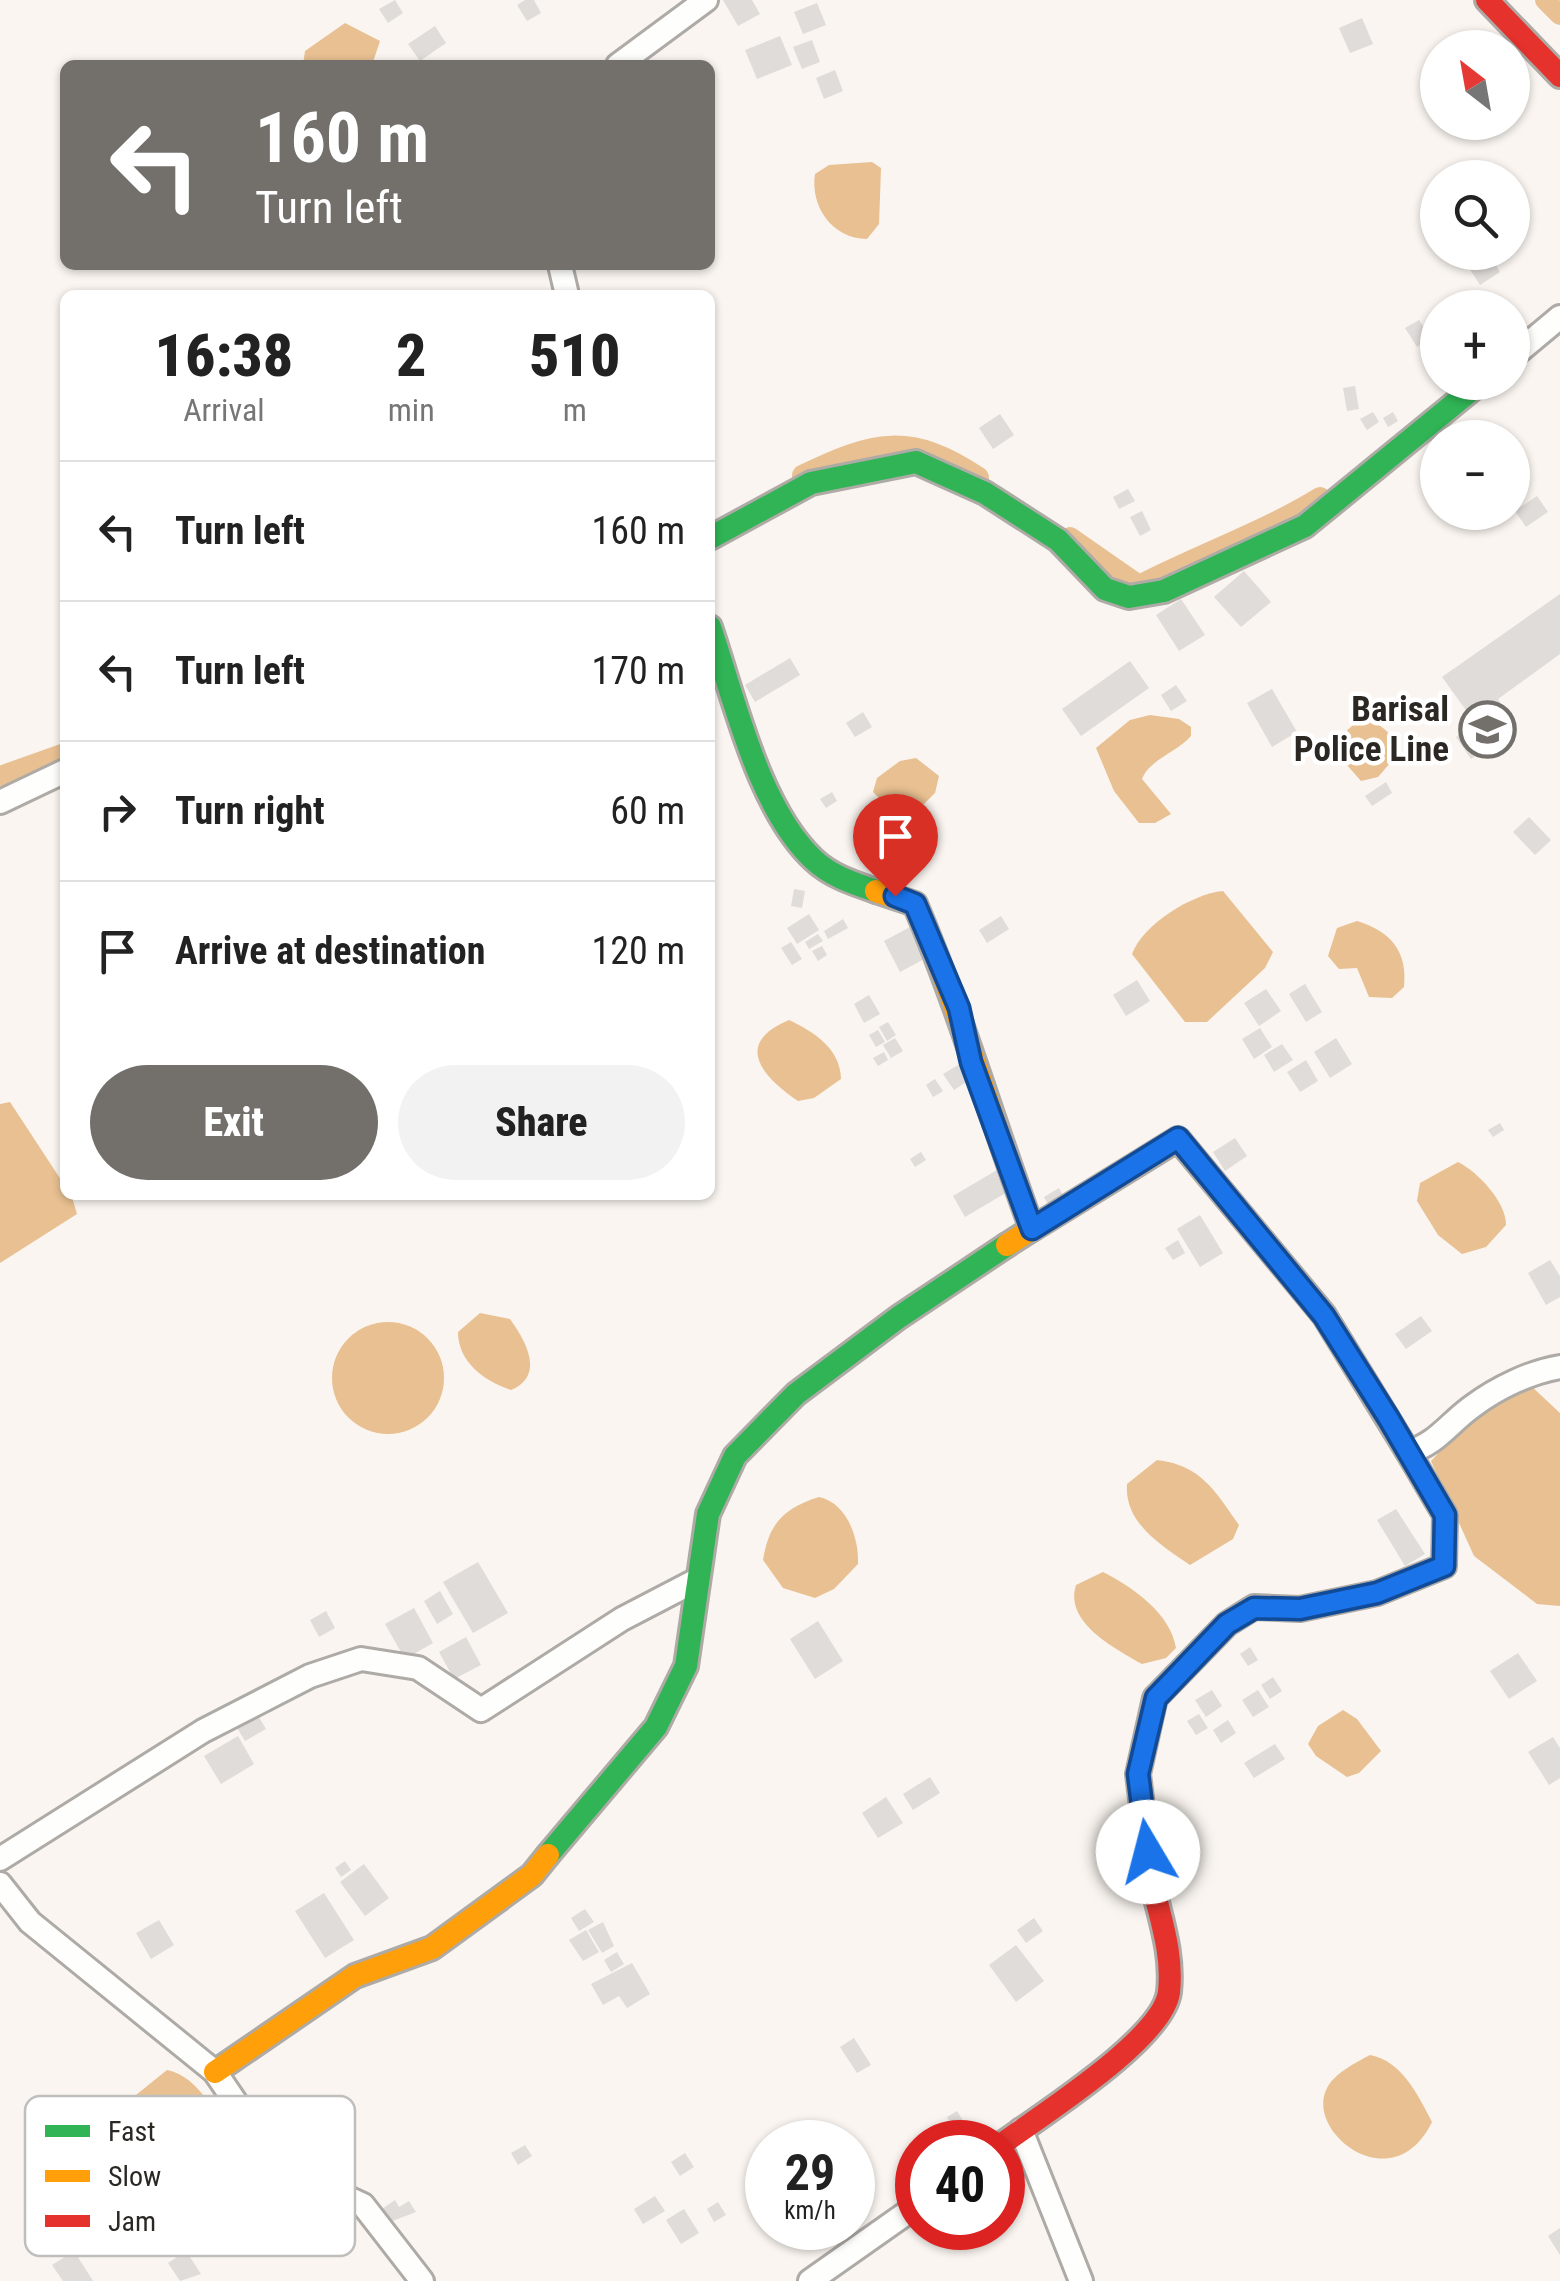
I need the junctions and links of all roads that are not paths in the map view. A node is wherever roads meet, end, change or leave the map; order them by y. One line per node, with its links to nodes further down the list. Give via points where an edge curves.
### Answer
1 (706, 0): 3 (street)
2 (1486, 0): 4 (street)
3 (625, 60)
4 (1560, 76)
5 (1560, 317): 6 (street)
6 (1530, 341)
7 (1459, 400): 8 (street, via 1305,526 1164,591 1130,597 1105,590 1058,540 984,493 916,462 811,483)
8 (715, 535)
9 (715, 642): 12 (street, via 768,795 800,842 832,874 915,904 959,1008 971,1062)
10 (60, 773): 11 (street)
11 (0, 802)
12 (1032, 1229): 14 (street, via 1178,1138 1324,1316); 15 (street, via 796,1394 734,1456 708,1514)
13 (1560, 1368): 14 (street, via 1522,1378 1474,1405 1426,1448)
14 (1408, 1452): 20 (street, via 1445,1515 1444,1566 1377,1593 1300,1609 1254,1608 1227,1624 1156,1698 1138,1774 1151,1878 1168,1939 1169,1996 1132,2049)
15 (694, 1581): 16 (street, via 481,1710 418,1668 361,1659 310,1676 203,1731); 18 (street, via 686,1666 656,1727 532,1875 432,1948 355,1976)
16 (0, 1859)
17 (0, 1884): 18 (street, via 30,1922)
18 (214, 2072): 19 (street)
19 (231, 2096)
20 (1025, 2127)
21 (1025, 2164): 26 (street)
22 (355, 2202): 24 (street)
23 (895, 2220): 25 (street)
24 (422, 2281)
25 (810, 2281)
26 (1082, 2281)

